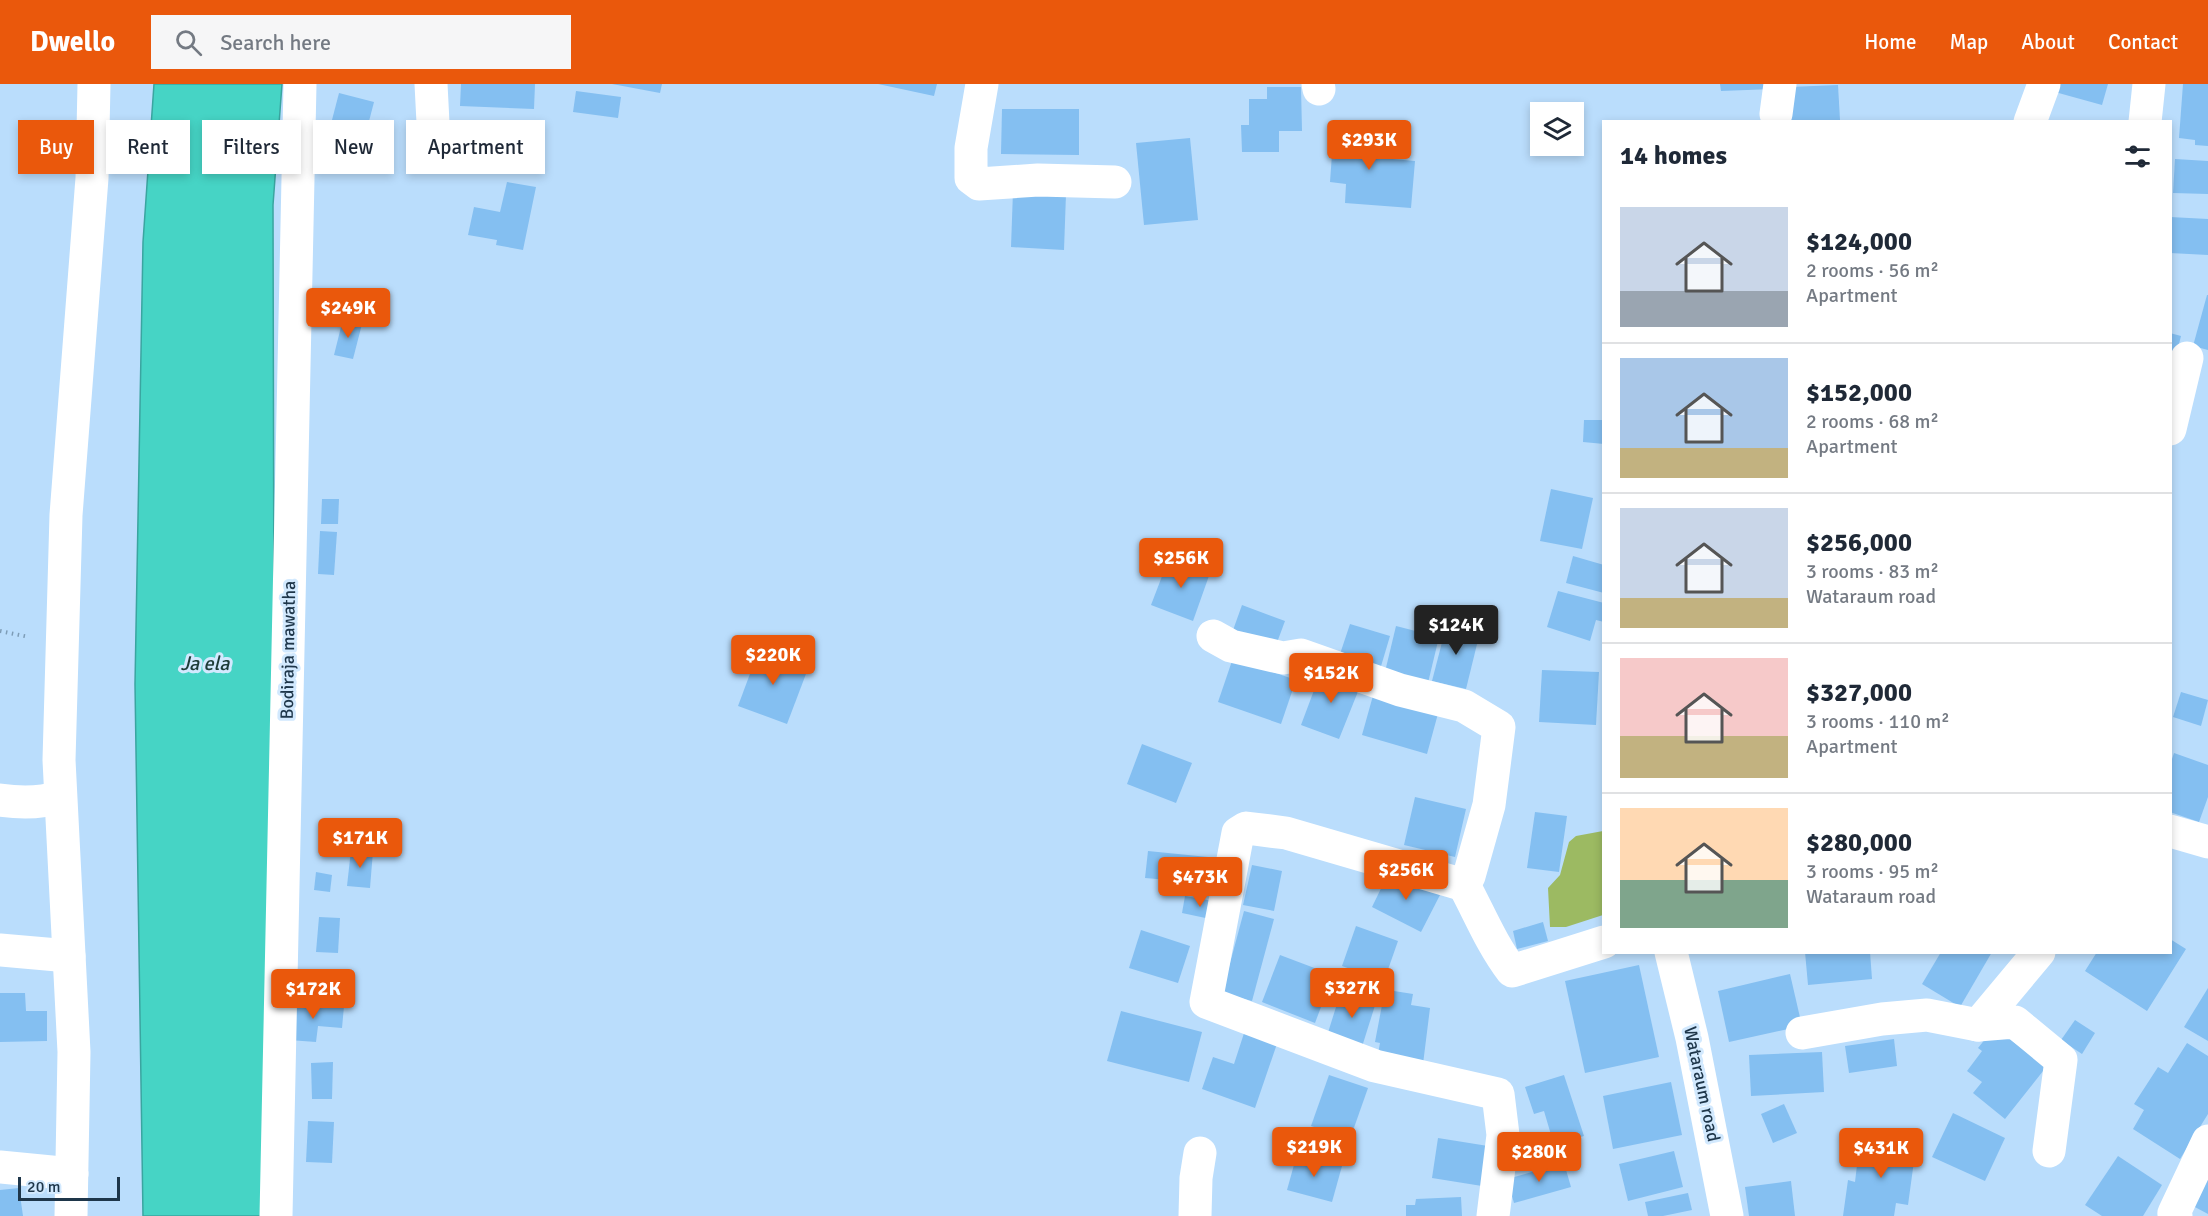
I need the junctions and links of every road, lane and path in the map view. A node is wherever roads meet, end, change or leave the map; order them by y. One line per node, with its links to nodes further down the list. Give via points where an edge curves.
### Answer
1 (94, 84): 14 (street, via 92,178 66,515)
2 (300, 84): 32 (street, Bodiraja mawatha)
3 (431, 84): 7 (street)
4 (982, 84): 10 (street, via 971,148 971,178 979,184 1038,180)
5 (2044, 84): 8 (street)
6 (2149, 84): 9 (street)
7 (433, 120)
8 (2031, 120)
9 (2145, 120)
10 (1115, 182)
11 (2187, 358): 12 (street)
12 (2172, 421)
13 (1213, 636): 18 (street, via 1230,646 1283,658 1301,655 1400,690 1464,706 1499,727 1489,805 1470,876)
14 (60, 797): 15 (street, via 28,802); 23 (street)
15 (0, 800)
16 (2172, 832): 17 (street)
17 (2208, 842)
18 (1464, 885): 19 (street, via 1495,949 1512,971); 34 (street, via 1286,832 1246,828 1238,833 1206,1002 1375,1066 1498,1094 1503,1135)
19 (1602, 943)
20 (0, 950): 23 (street)
21 (1671, 954): 35 (street, Wataraum road)
22 (2037, 954): 24 (street)
23 (69, 956): 30 (street, via 74,1052)
24 (1978, 1025): 25 (street, via 1927,1016 1882,1019); 27 (street, via 2015,1022 2061,1060)
25 (1802, 1033)
26 (2208, 1141): 36 (street, via 2185,1187)
27 (2049, 1151)
28 (1200, 1153): 33 (street)
29 (0, 1167): 30 (street)
30 (72, 1174): 31 (street)
31 (71, 1216)
32 (276, 1216)
33 (1195, 1216)
34 (1493, 1216)
35 (1727, 1216)
36 (2176, 1216)

